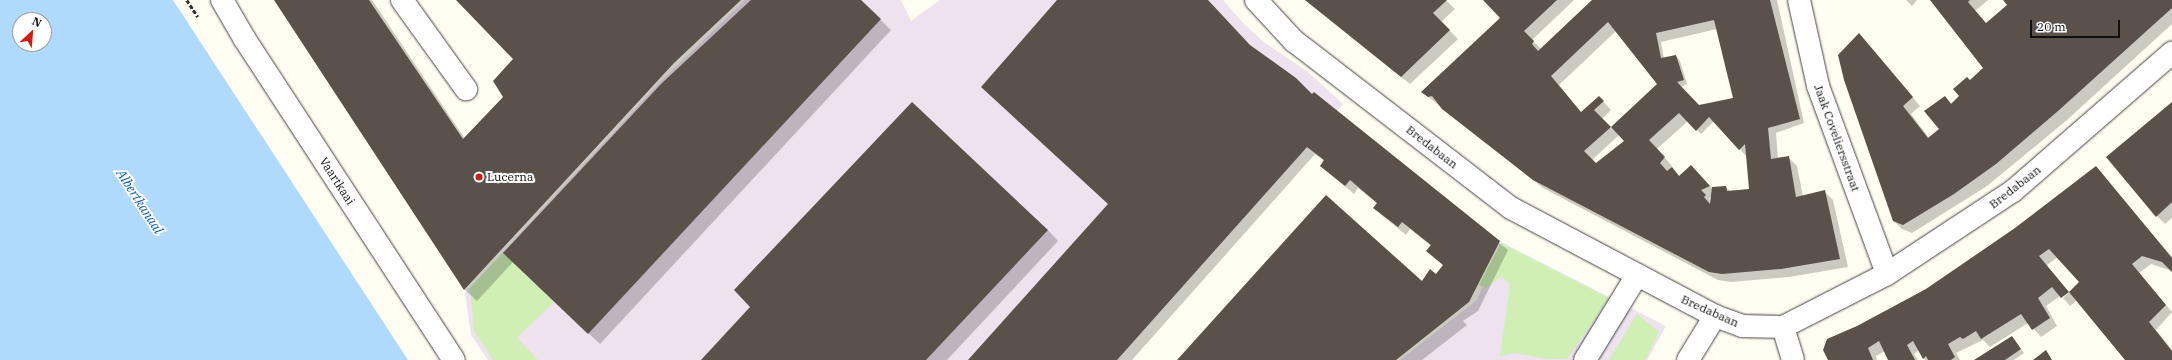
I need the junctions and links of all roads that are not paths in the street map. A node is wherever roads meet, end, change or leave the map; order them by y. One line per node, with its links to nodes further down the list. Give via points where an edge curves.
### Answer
1 (222, 0): 11 (street, Vaartkaai, via 244,38)
2 (402, 0): 6 (street)
3 (1256, 0): 8 (street, Bredabaan, via 1294,40 1511,208)
4 (1799, 0): 7 (street, Jaak Coveliersstraat, via 1818,86)
5 (2172, 53): 7 (street, Bredabaan, via 2013,191)
6 (466, 89)
7 (1887, 274): 10 (street, Bredabaan)
8 (1637, 275): 9 (street, Bredabaan); 12 (street)
9 (1715, 316): 10 (street, Bredabaan, via 1742,326); 13 (street)
10 (1783, 328): 14 (street)
11 (454, 360)
12 (1585, 360)
13 (1688, 360)
14 (1793, 360)

